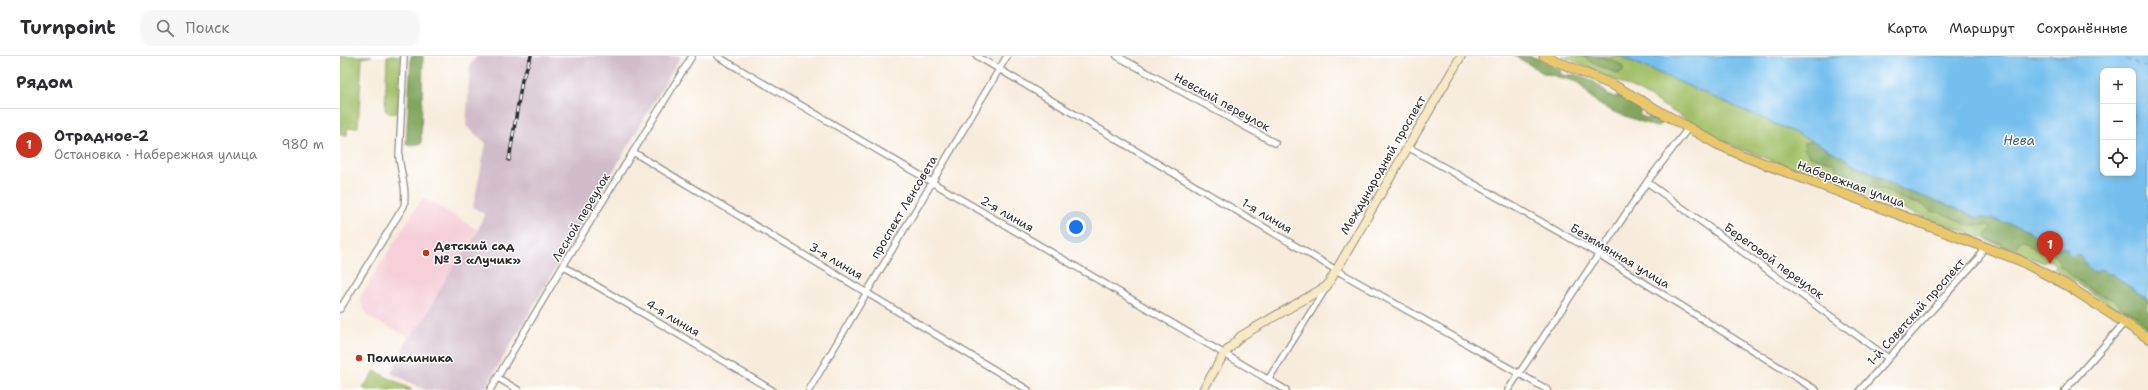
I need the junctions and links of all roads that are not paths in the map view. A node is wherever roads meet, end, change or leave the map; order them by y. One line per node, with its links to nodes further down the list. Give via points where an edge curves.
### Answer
1 (404, 56): 22 (street, via 399,157 400,171 406,188 404,206)
2 (692, 56): 13 (street, Лесной переулок)
3 (717, 56): 14 (street, 2-я линия)
4 (977, 56): 9 (street, 1-я линия)
5 (1007, 56): 9 (street, проспект Ленсовета)
6 (1117, 56): 11 (street, Невский переулок)
7 (1461, 56): 12 (street, Международный проспект)
8 (1544, 56): 10 (main road, Набережная улица, via 1615,86)
9 (999, 69): 14 (street, проспект Ленсовета); 19 (street, 1-я линия)
10 (1688, 127): 15 (street); 16 (main road, Набережная улица, via 1717,144 1770,167)
11 (1275, 143)
12 (1408, 147): 17 (street, Безымянная улица); 19 (street, Международный проспект)
13 (633, 152): 18 (street, Лесной переулок); 21 (street, 3-я линия)
14 (932, 182): 21 (street, проспект Ленсовета); 25 (street, 2-я линия)
15 (1647, 182): 17 (street); 26 (street, Береговой переулок)
16 (1984, 246): 23 (main road, Набережная улица, via 2044,272); 26 (street, 1-й Советский проспект, via 1978,259)
17 (1600, 255): 27 (street); 39 (street, Безымянная улица)
18 (563, 266): 28 (street, Лесной переулок); 32 (street, 4-я линия)
19 (1336, 270): 20 (street, Международный проспект); 27 (street, 1-я линия)
20 (1327, 286): 25 (street, via 1242,336); 29 (street, Международный проспект)
21 (865, 292): 33 (street, проспект Ленсовета); 34 (street, 3-я линия)
22 (340, 309)
23 (2125, 322): 24 (main road, Набережная улица); 41 (street)
24 (2148, 338)
25 (1224, 354): 29 (street, 2-я линия); 35 (street)
26 (1888, 358): 40 (street, 1-й Советский проспект)
27 (1520, 374): 37 (street); 38 (street, 1-я линия)
28 (498, 378): 30 (street, Лесной переулок); 31 (street)
29 (1268, 380): 36 (street, 2-я линия)
30 (490, 390)
31 (518, 390)
32 (772, 390)
33 (809, 390)
34 (1028, 390)
35 (1203, 390)
36 (1286, 390)
37 (1508, 390)
38 (1548, 390)
39 (1816, 390)
40 (1860, 390)
41 (2065, 390)

